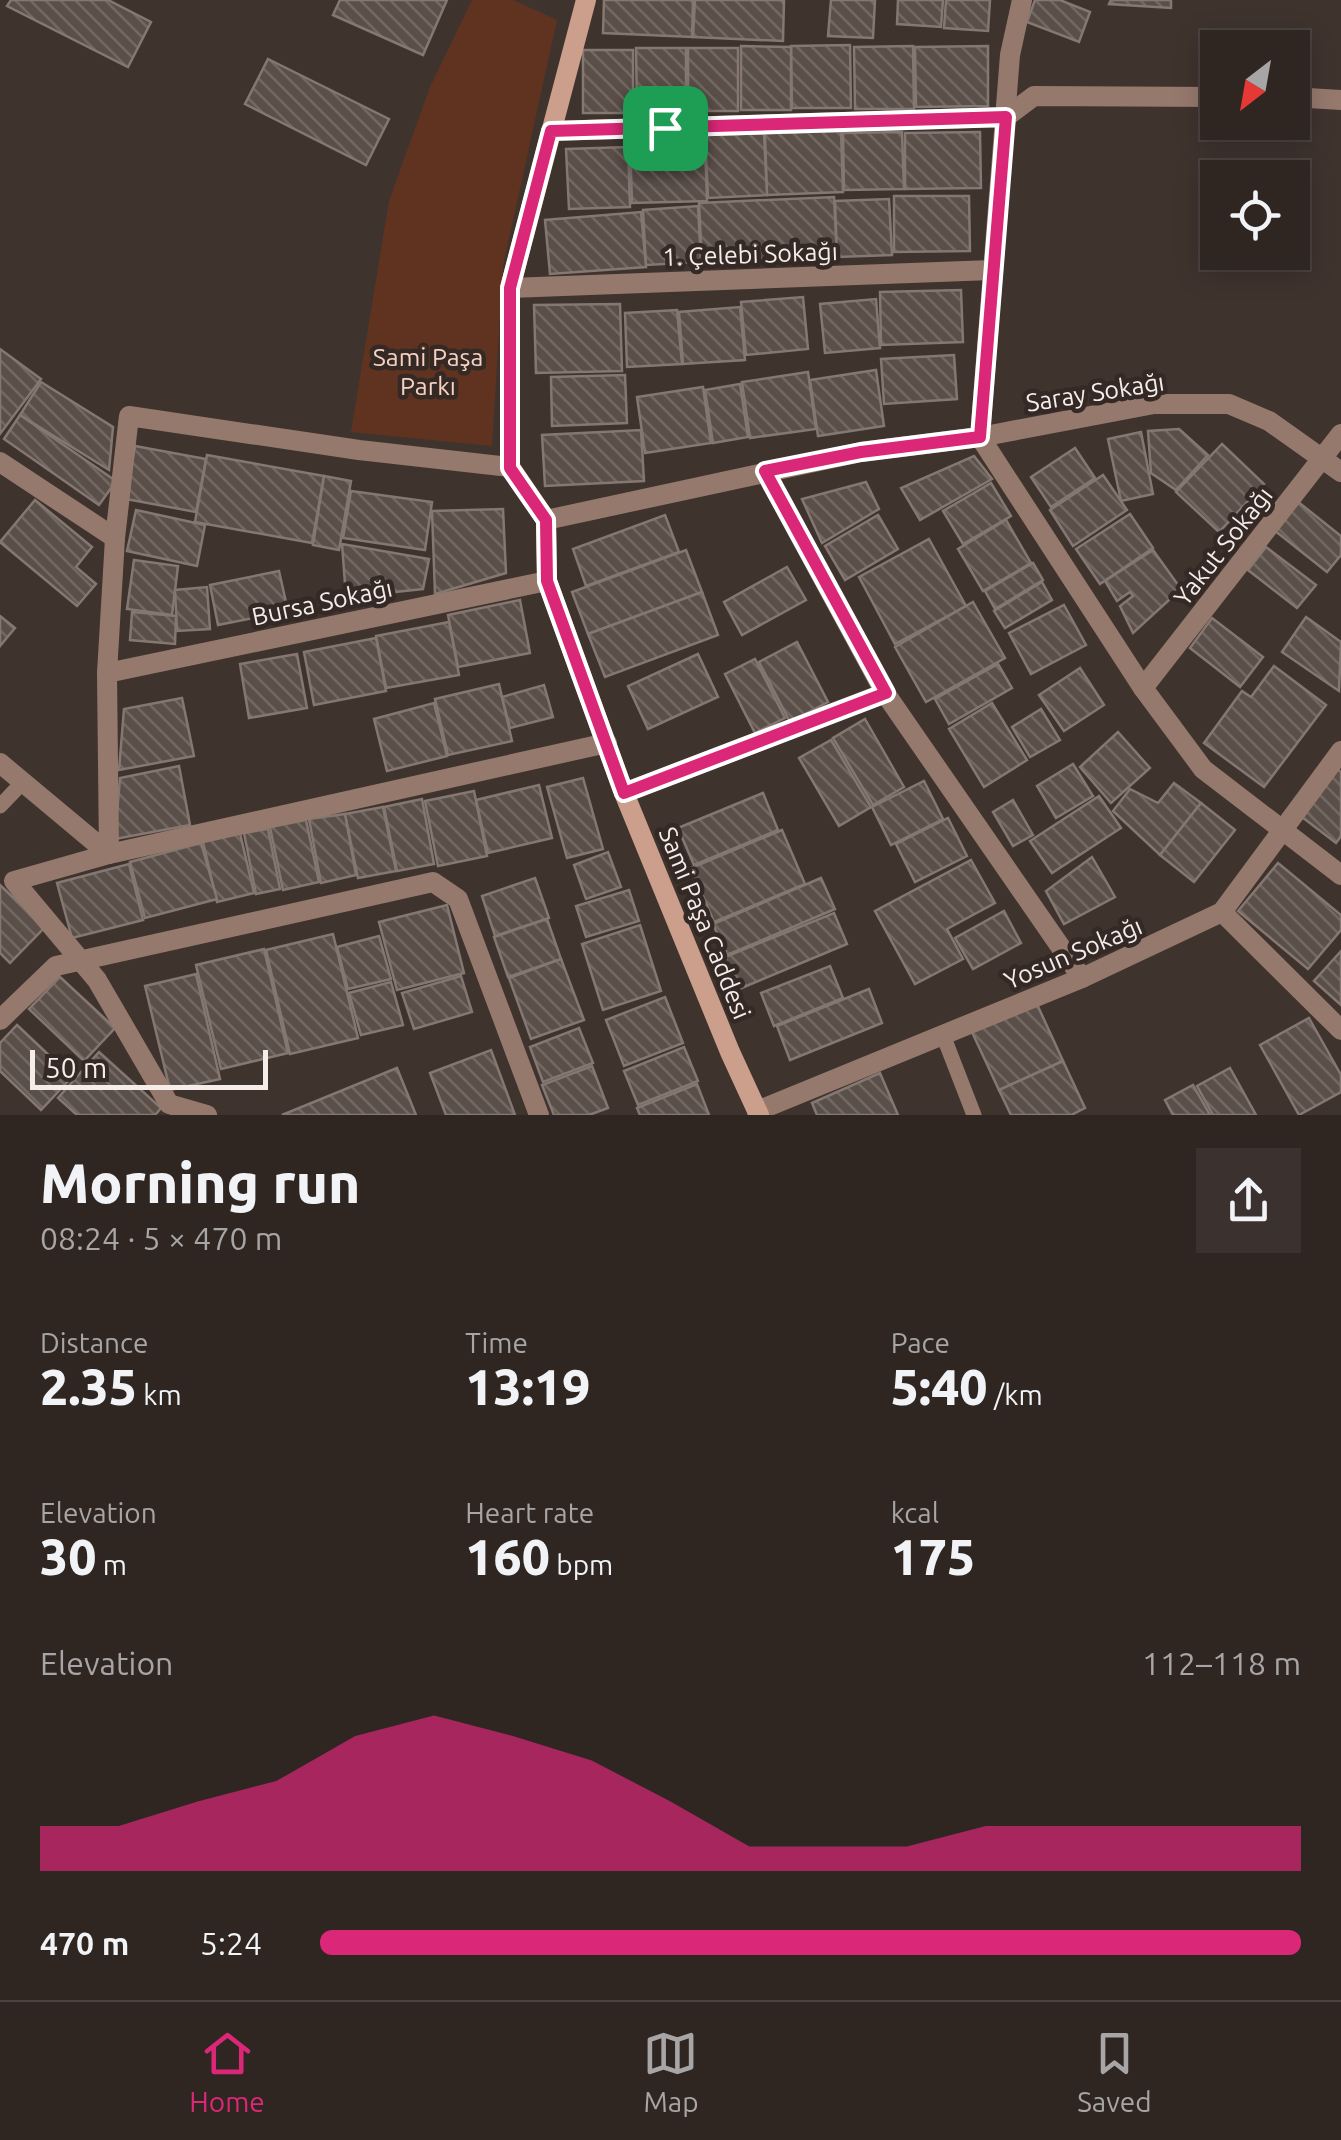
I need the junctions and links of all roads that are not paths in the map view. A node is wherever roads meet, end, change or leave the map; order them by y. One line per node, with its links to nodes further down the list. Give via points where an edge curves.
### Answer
1 (586, 0): 7 (street)
2 (1022, 0): 6 (street)
3 (1200, 97): 6 (street, via 1034,96)
4 (1310, 98): 5 (street)
5 (1341, 100)
6 (1006, 117): 7 (street); 8 (street)
7 (551, 131): 9 (street)
8 (992, 270): 9 (street, 1. Çelebi Sokağı); 11 (street)
9 (510, 288): 14 (street)
10 (1341, 434): 13 (street, Yakut Sokağı)
11 (980, 437): 13 (street, Saray Sokağı, via 1154,404 1228,404 1269,421); 15 (street, Saray Sokağı); 20 (street)
12 (0, 462): 17 (street)
13 (1332, 466): 20 (street, Yakut Sokağı)
14 (510, 468): 16 (street); 17 (street, via 129,416)
15 (765, 471): 16 (street, Saray Sokağı); 21 (street)
16 (546, 520): 18 (street, Sami Paşa Caddesi)
17 (116, 538): 19 (street)
18 (547, 581): 19 (street, Bursa Sokağı); 22 (street, Sami Paşa Caddesi)
19 (107, 672): 29 (street)
20 (1142, 688): 28 (street, via 1203,769)
21 (886, 693): 26 (street); 33 (street)
22 (608, 743): 26 (street, Sami Paşa Caddesi); 29 (street)
23 (1341, 751): 28 (street, Yosun Sokağı)
24 (0, 763): 25 (street)
25 (23, 782): 27 (lane); 29 (street)
26 (624, 793): 37 (street, Sami Paşa Caddesi)
27 (0, 806)
28 (1282, 828): 30 (street); 31 (street, Yosun Sokağı)
29 (108, 854): 32 (street, via 14,880)
30 (1341, 875)
31 (1222, 912): 33 (street, Yosun Sokağı); 35 (street)
32 (82, 961): 34 (street, via 56,966); 38 (street, via 169,1104); 39 (street, via 432,882 458,899)
33 (1082, 978): 36 (street, Yosun Sokağı)
34 (0, 1020)
35 (1341, 1030)
36 (942, 1035): 37 (street, Yosun Sokağı); 40 (lane)
37 (758, 1113)
38 (206, 1115)
39 (539, 1115)
40 (974, 1115)

